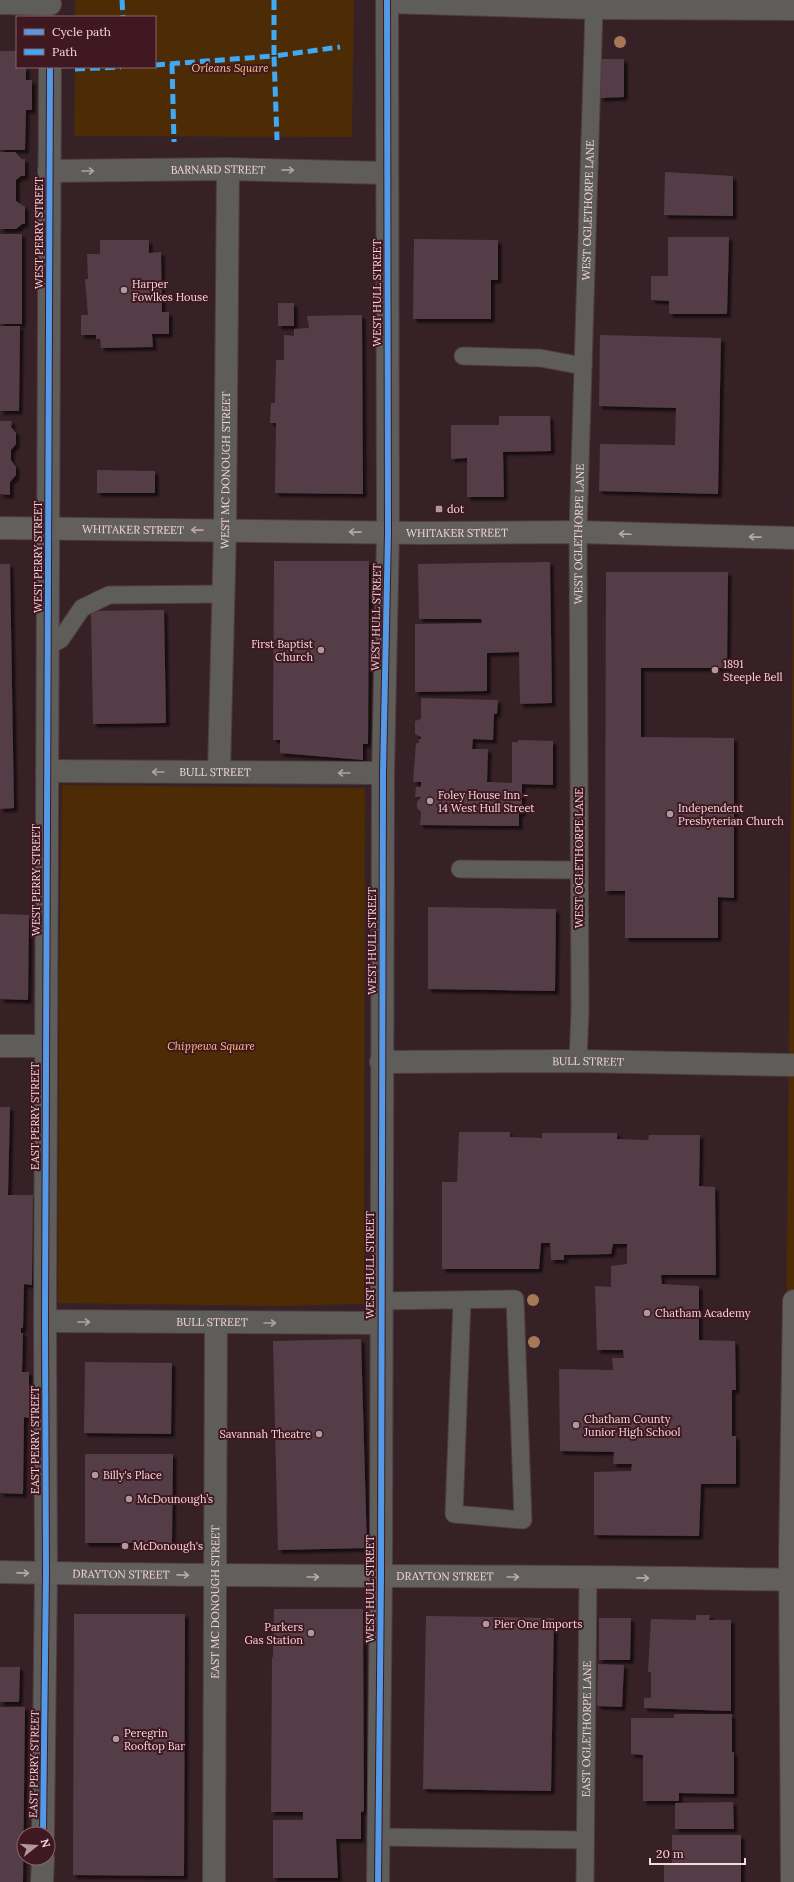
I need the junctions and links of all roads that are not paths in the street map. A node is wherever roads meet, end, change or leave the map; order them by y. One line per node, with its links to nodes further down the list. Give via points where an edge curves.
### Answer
1 (387, 1): 5 (street); 10 (street, WEST HULL STREET)
2 (0, 3): 4 (street)
3 (685, 4): 5 (street); 6 (street)
4 (50, 7)
5 (594, 8): 12 (lane, WEST OGLETHORPE LANE)
6 (794, 9)
7 (50, 68): 9 (street, WEST PERRY STREET)
8 (228, 169): 9 (street, BARNARD STREET, one-way to 8); 10 (street, BARNARD STREET, one-way to 10); 15 (street, WEST MC DONOUGH STREET)
9 (49, 171): 14 (street, WEST PERRY STREET)
10 (387, 173): 17 (street, WEST HULL STREET)
11 (463, 356): 12 (lane, via 540,358)
12 (583, 366): 16 (lane, WEST OGLETHORPE LANE)
13 (0, 528): 14 (main road, WHITAKER STREET)
14 (48, 529): 15 (main road, WHITAKER STREET, one-way to 14); 20 (street, WEST PERRY STREET)
15 (225, 530): 17 (main road, WHITAKER STREET, one-way to 15); 19 (street, WEST MC DONOUGH STREET)
16 (578, 532): 17 (main road, WHITAKER STREET); 18 (main road, WHITAKER STREET, one-way to 16); 25 (lane, WEST OGLETHORPE LANE)
17 (388, 533): 23 (street, WEST HULL STREET)
18 (794, 538)
19 (224, 594): 20 (lane, via 109,595 82,608 61,639); 22 (street, WEST MC DONOUGH STREET)
20 (47, 647): 21 (street, WEST PERRY STREET)
21 (47, 771): 22 (street, BULL STREET, one-way to 21); 27 (street, WEST PERRY STREET)
22 (219, 772): 23 (street, BULL STREET, one-way to 22)
23 (382, 773): 29 (street, WEST HULL STREET)
24 (460, 869): 25 (lane)
25 (579, 870): 28 (lane, WEST OGLETHORPE LANE)
26 (0, 1046): 27 (street)
27 (46, 1046): 34 (street, EAST PERRY STREET)
28 (578, 1061): 29 (street, BULL STREET); 30 (street, BULL STREET)
29 (381, 1062): 31 (street, WEST HULL STREET)
30 (794, 1065)
31 (380, 1301): 32 (lane); 36 (street, WEST HULL STREET)
32 (462, 1301): 32 (lane, via 515,1300 523,1520 454,1514)
33 (794, 1301): 42 (main road)
34 (45, 1321): 35 (street, BULL STREET, one-way to 35); 38 (street, EAST PERRY STREET)
35 (216, 1323): 36 (street, BULL STREET, one-way to 36); 39 (street, EAST MC DONOUGH STREET)
36 (380, 1324): 40 (street, WEST HULL STREET)
37 (0, 1572): 38 (main road, DRAYTON STREET, one-way to 38)
38 (46, 1573): 39 (main road, DRAYTON STREET, one-way to 39); 43 (street, EAST PERRY STREET)
39 (216, 1576): 40 (main road, DRAYTON STREET, one-way to 40); 48 (street, EAST MC DONOUGH STREET)
40 (380, 1577): 41 (main road, DRAYTON STREET, one-way to 41); 44 (street, WEST HULL STREET)
41 (588, 1577): 42 (main road, DRAYTON STREET, one-way to 42); 45 (lane, EAST OGLETHORPE LANE)
42 (792, 1580): 51 (main road)
43 (43, 1826)
44 (378, 1837): 45 (lane); 49 (street, WEST HULL STREET)
45 (585, 1840): 50 (lane, EAST OGLETHORPE LANE)
46 (43, 1866): 47 (street)
47 (42, 1882)
48 (214, 1882)
49 (378, 1882)
50 (585, 1882)
51 (792, 1882)

